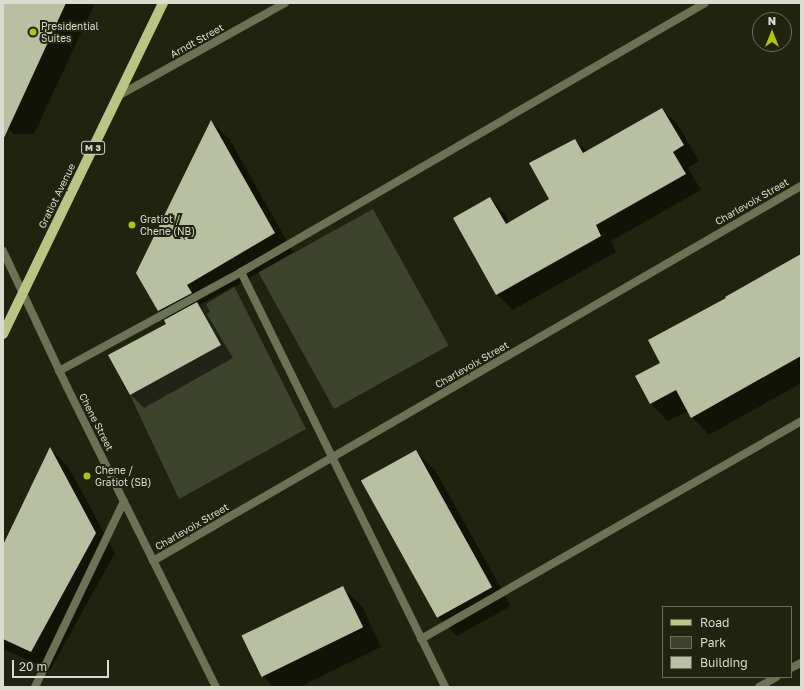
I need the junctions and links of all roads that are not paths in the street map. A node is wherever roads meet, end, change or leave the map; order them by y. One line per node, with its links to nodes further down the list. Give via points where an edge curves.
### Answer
1 (164, 3): 4 (main road, Gratiot Avenue / M 3)
2 (285, 3): 4 (street, Arndt Street)
3 (705, 3): 7 (street)
4 (118, 96): 8 (main road, Gratiot Avenue / M 3)
5 (801, 186): 12 (street, Charlevoix Street)
6 (3, 251): 8 (street, Chene Street)
7 (240, 272): 10 (street); 12 (street)
8 (23, 294): 9 (main road, Gratiot Avenue / M 3); 10 (street, Chene Street)
9 (3, 334)
10 (60, 371): 13 (street, Chene Street)
11 (801, 421): 15 (street)
12 (332, 458): 14 (street, Charlevoix Street); 15 (street)
13 (124, 501): 14 (street, Chene Street); 19 (street)
14 (153, 561): 20 (street, Chene Street)
15 (421, 639): 21 (street)
16 (801, 663): 17 (street)
17 (792, 668)
18 (774, 678): 22 (street)
19 (35, 687)
20 (216, 687)
21 (445, 687)
22 (759, 687)

